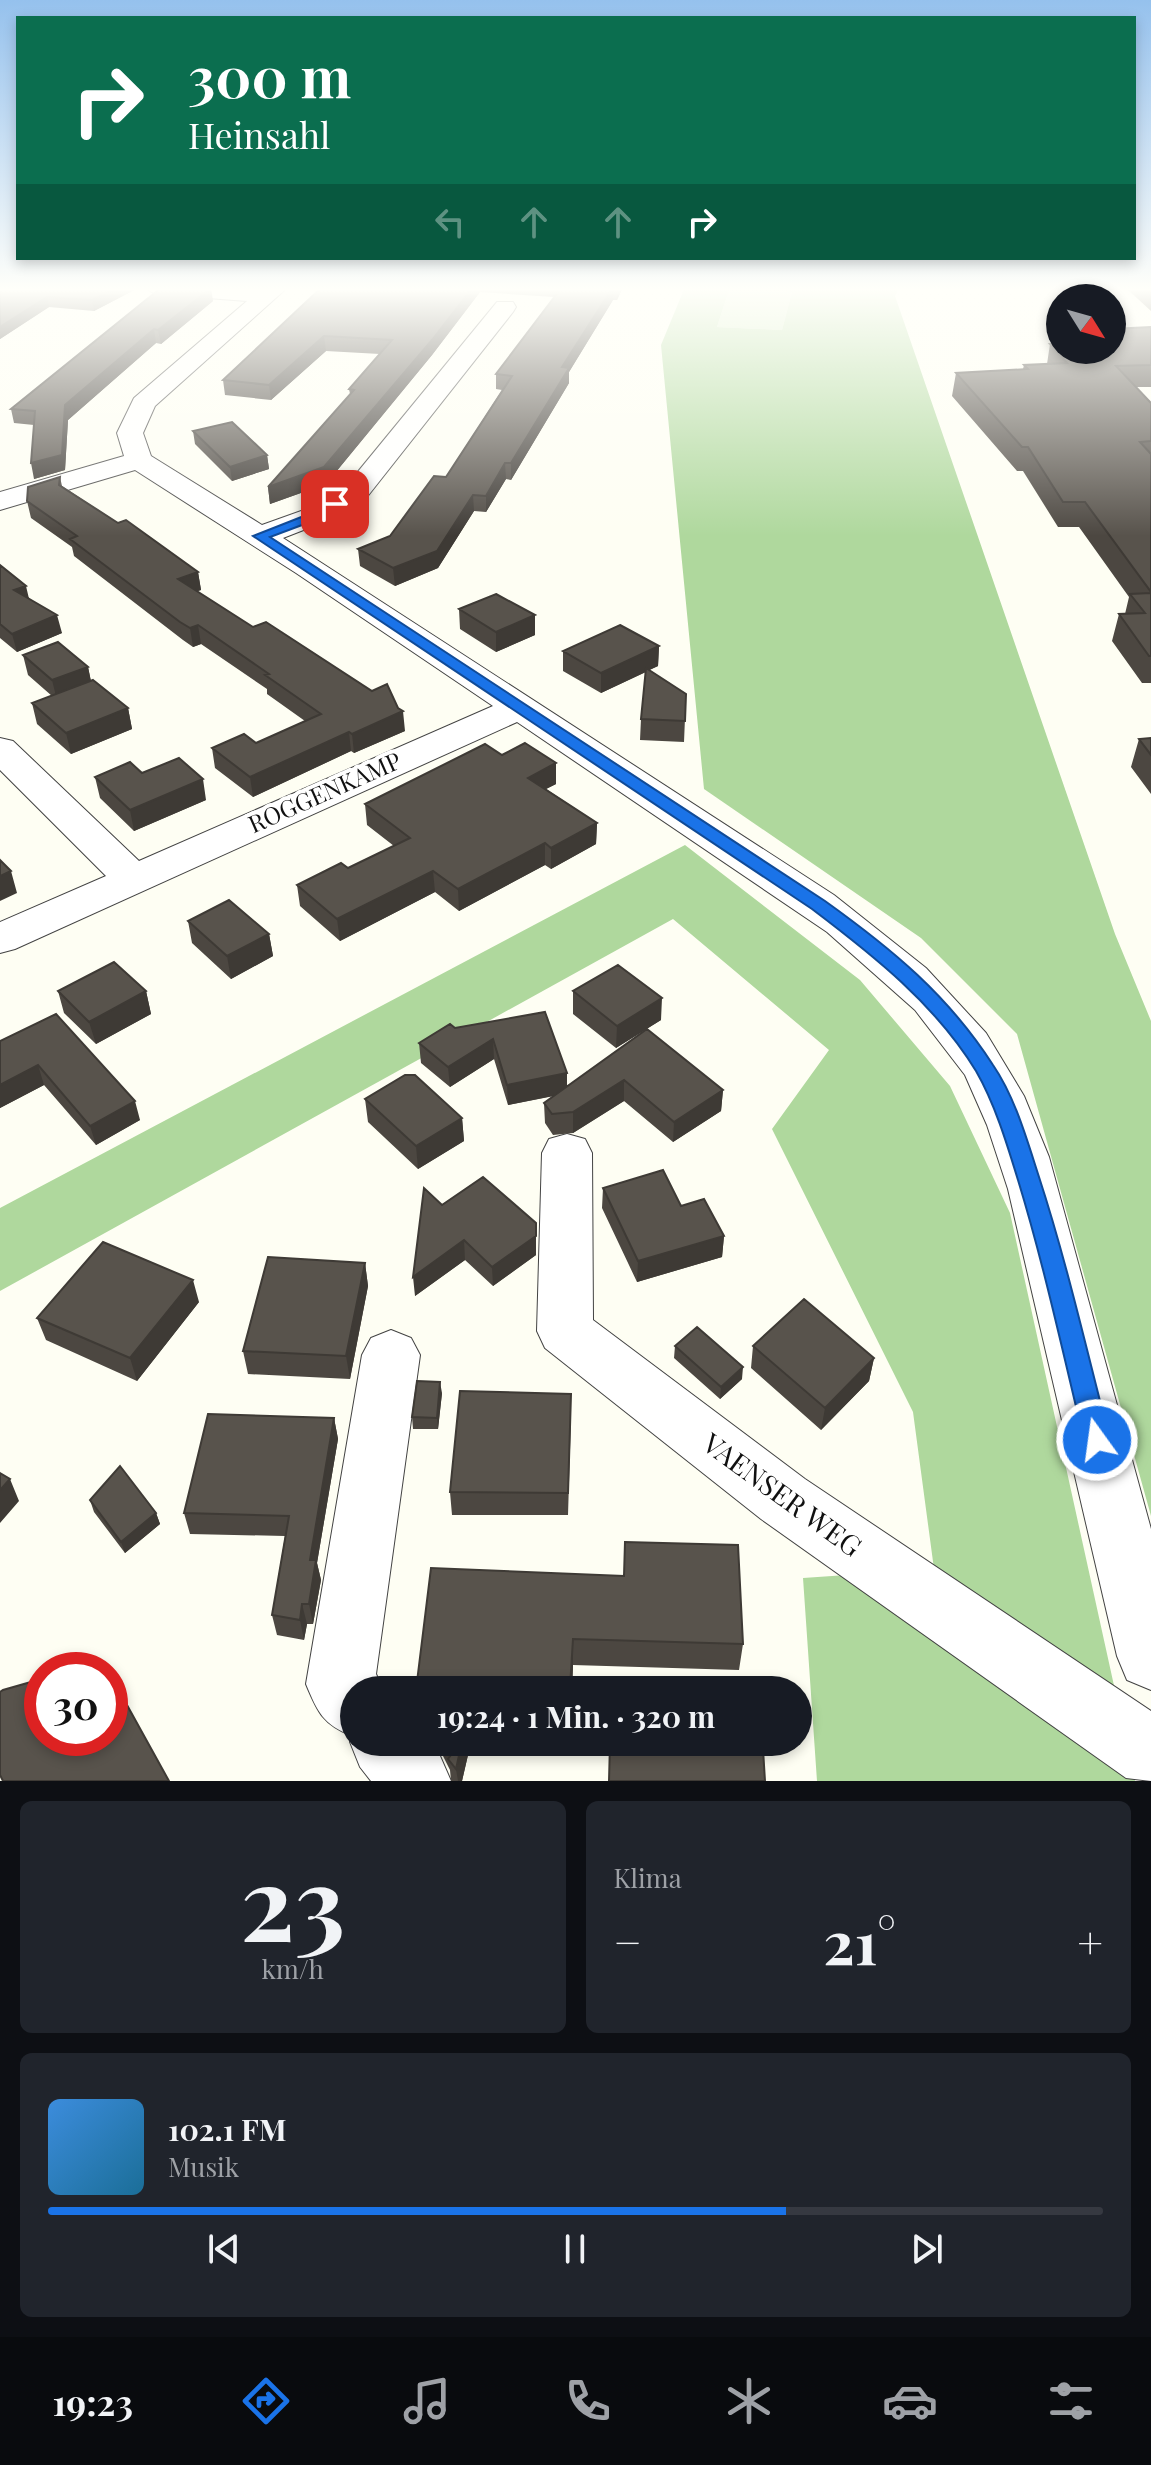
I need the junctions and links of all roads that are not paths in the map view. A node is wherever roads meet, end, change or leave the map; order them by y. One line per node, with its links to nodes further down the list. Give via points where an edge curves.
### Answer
1 (181, 370): 3 (street, via 143,403 130,433)
2 (454, 370): 5 (street, via 357,491 314,516)
3 (139, 460): 4 (street); 5 (street)
4 (0, 501)
5 (260, 536): 6 (street)
6 (518, 708): 8 (street, ROGGENKAMP); 12 (street, via 887,955 940,1008 986,1070 1043,1224)
7 (0, 749): 8 (street)
8 (132, 878): 9 (street, ROGGENKAMP)
9 (0, 939)
10 (567, 1153): 14 (street, VAENSER WEG, via 565,1331 783,1499)
11 (391, 1355): 13 (street)
12 (1151, 1656)
13 (341, 1676)
14 (1151, 1753)
15 (396, 1756): 16 (street)
16 (415, 1781)

